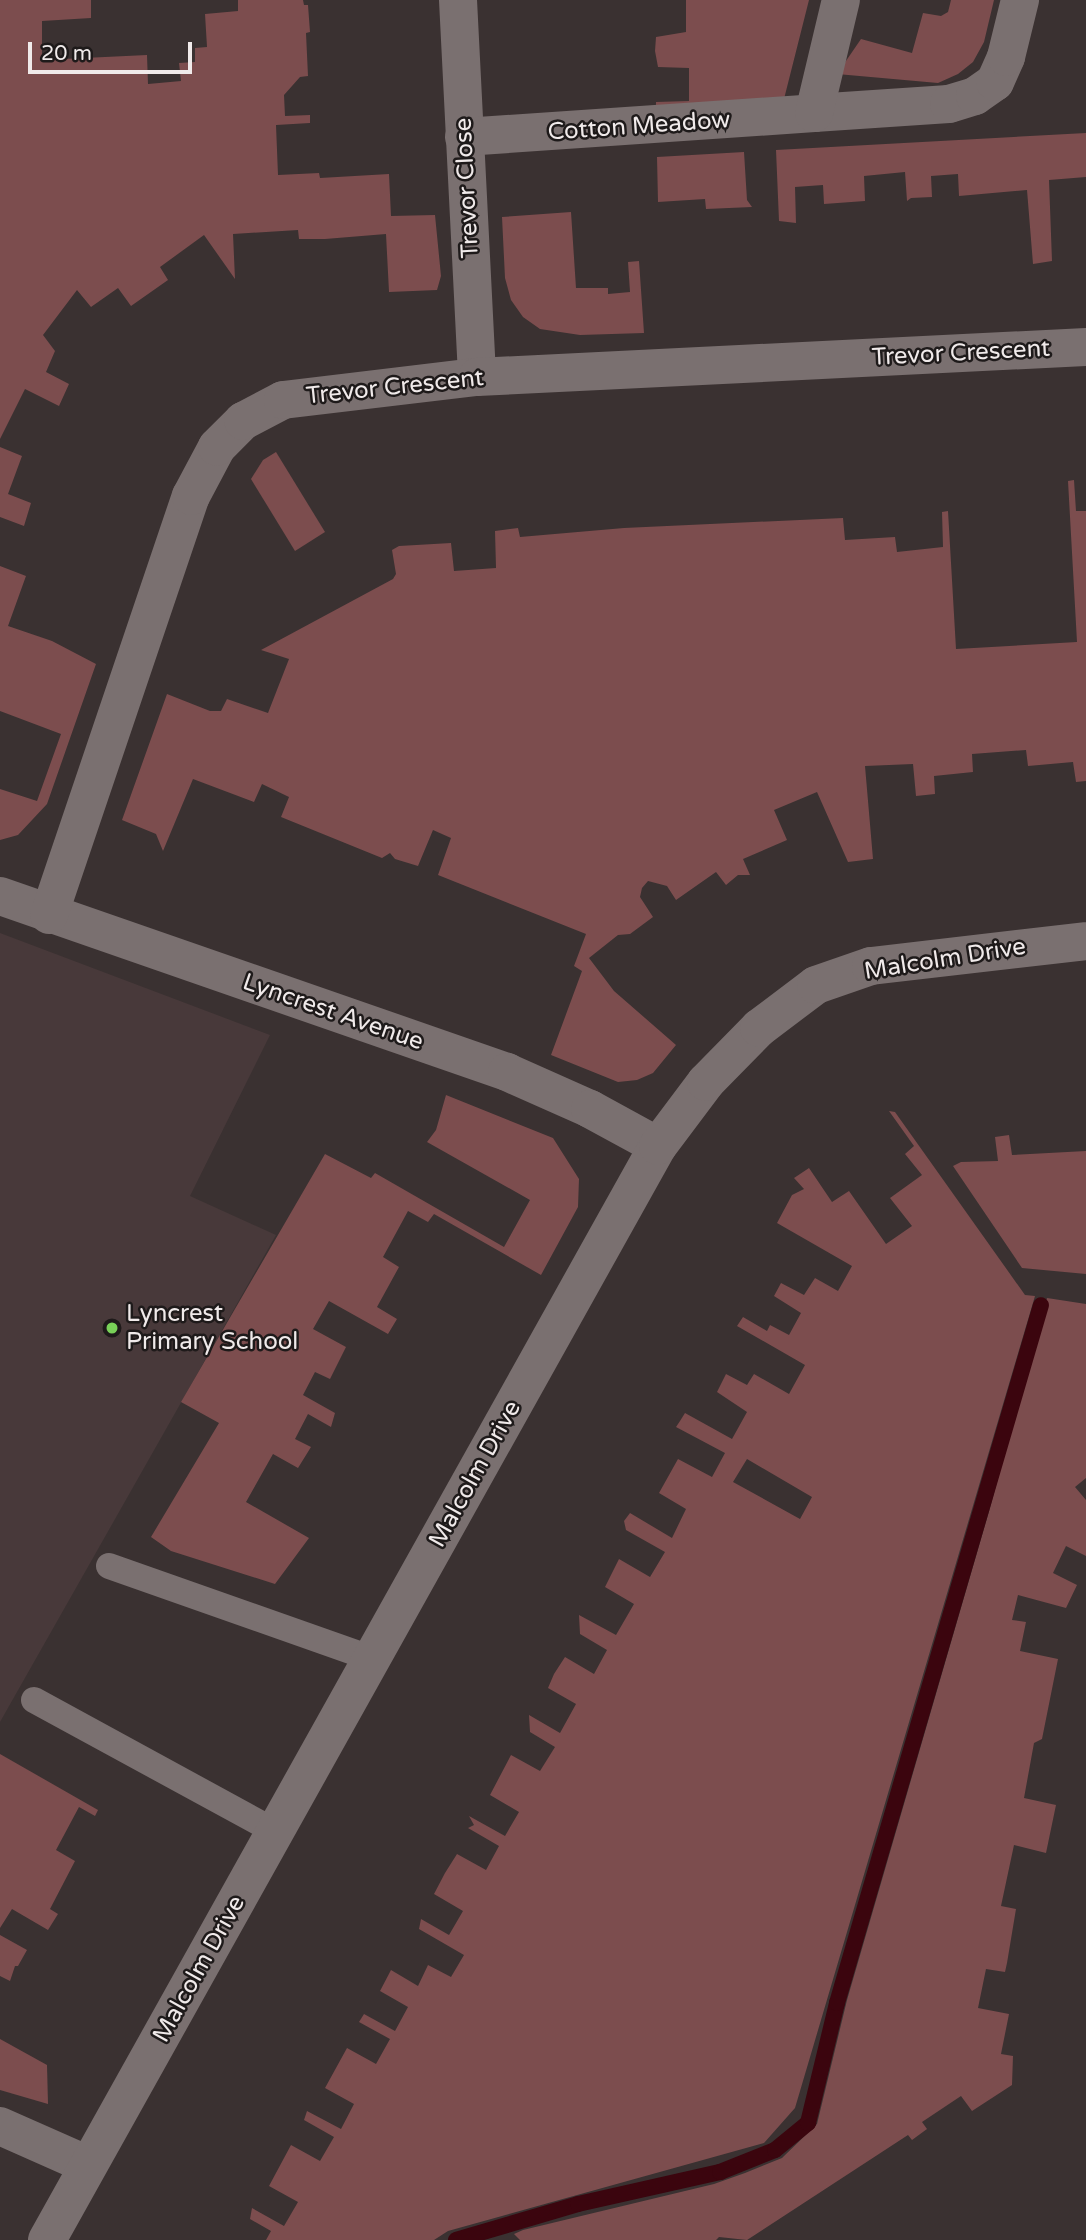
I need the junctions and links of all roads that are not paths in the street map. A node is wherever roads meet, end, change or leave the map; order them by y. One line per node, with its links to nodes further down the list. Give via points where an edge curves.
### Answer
1 (458, 0): 5 (street, Trevor Close)
2 (841, 0): 4 (street)
3 (1020, 0): 4 (street, Cotton Meadow, via 995,82 975,96 949,104)
4 (814, 113): 5 (street, Cotton Meadow)
5 (464, 137): 7 (street, Trevor Close)
6 (1086, 347): 7 (street, Trevor Crescent)
7 (477, 377): 9 (street, Trevor Crescent, via 283,400 243,421 218,447 191,496)
8 (0, 896): 9 (street, Lyncrest Avenue)
9 (49, 915): 11 (street, Lyncrest Avenue, via 507,1072)
10 (1086, 941): 11 (street, Malcolm Drive, via 871,966 816,985 759,1028 706,1082)
11 (658, 1146): 13 (street, Malcolm Drive)
12 (110, 1566): 13 (lane)
13 (373, 1659): 15 (street, Malcolm Drive)
14 (34, 1700): 15 (lane)
15 (276, 1832): 17 (street, Malcolm Drive)
16 (0, 2126): 17 (street)
17 (88, 2165): 18 (street, Malcolm Drive)
18 (47, 2240)

